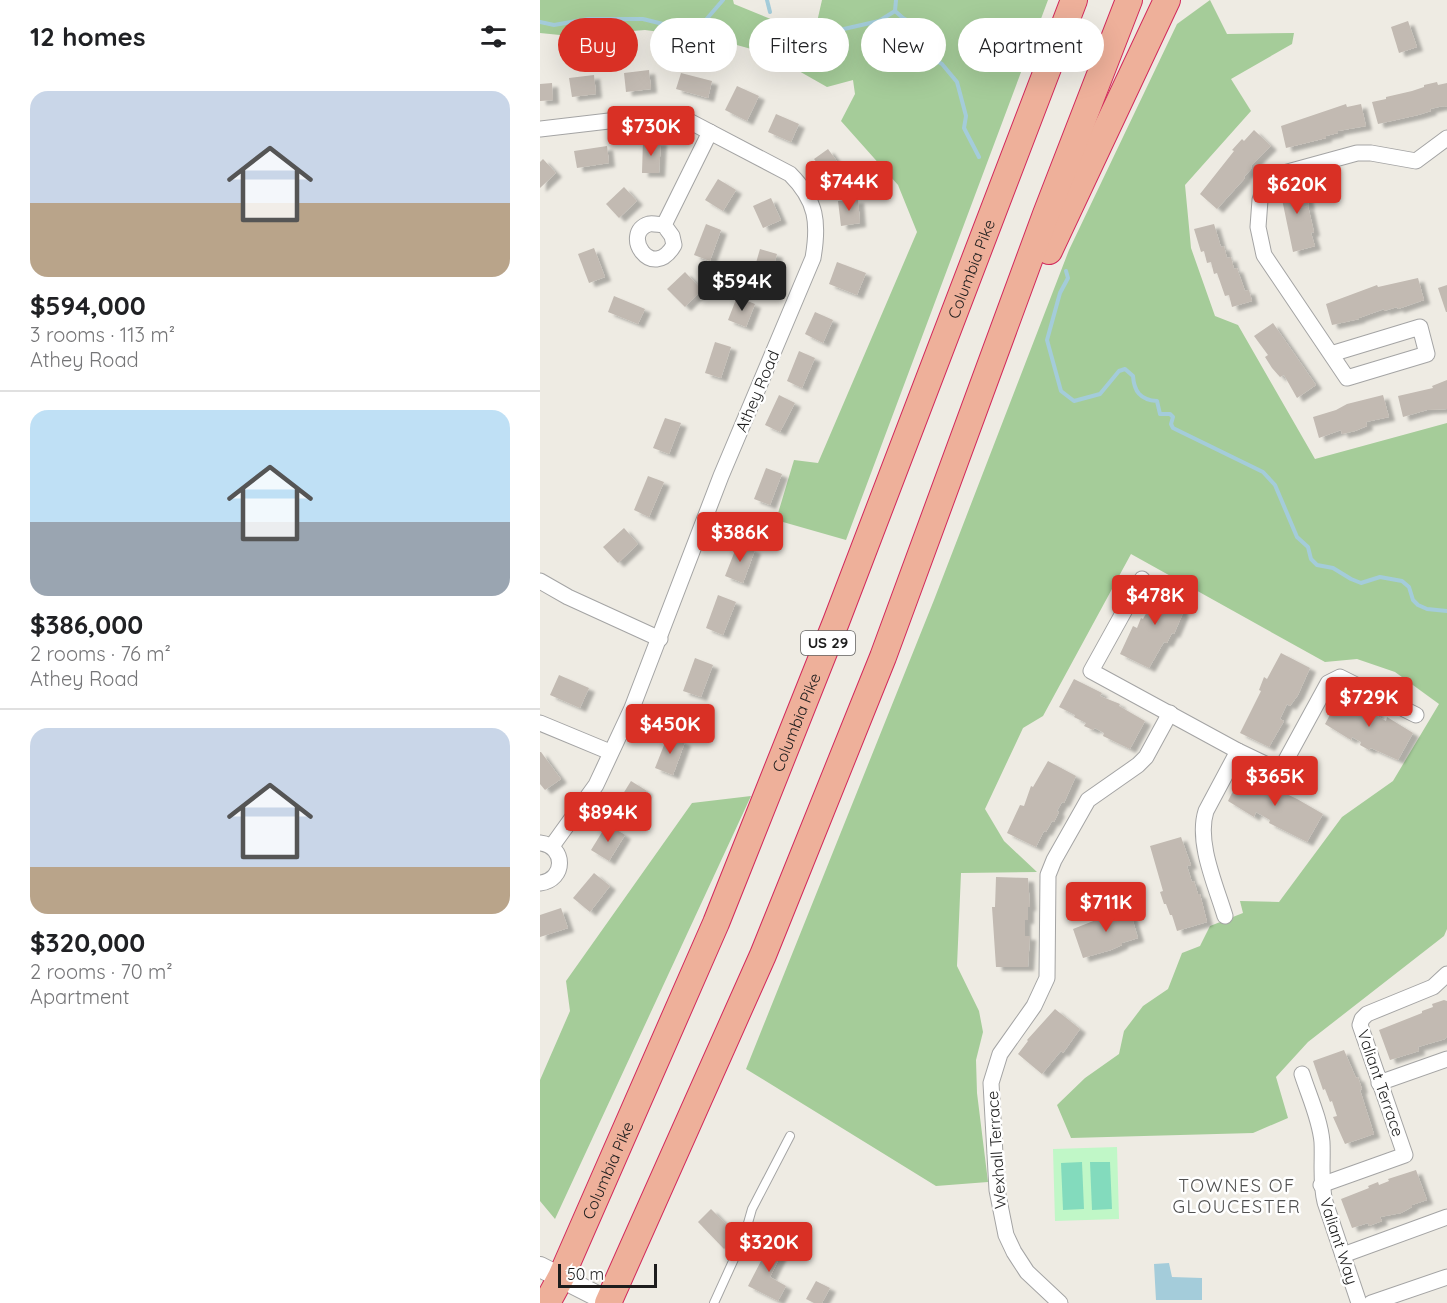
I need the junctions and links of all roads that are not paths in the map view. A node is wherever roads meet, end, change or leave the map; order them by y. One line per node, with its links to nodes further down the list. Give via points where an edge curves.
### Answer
1 (1074, 0): 29 (highway, Columbia Pike / US 29, via 836,622 716,922)
2 (1129, 0): 9 (highway)
3 (1167, 0): 9 (highway)
4 (540, 129): 5 (street, Athey Road, via 660,115 685,119)
5 (710, 132): 7 (street); 12 (street, Athey Road, via 790,174 802,186 814,210 817,234 813,258 721,476)
6 (1447, 138): 8 (street, via 1416,161 1357,153 1284,173 1264,188 1258,227 1264,255)
7 (664, 225)
8 (1331, 354): 8 (street, via 1347,378 1427,354 1419,327)
9 (962, 445): 32 (highway, via 884,657 763,955)
10 (1142, 579): 13 (street, via 1091,671)
11 (540, 581): 12 (street)
12 (660, 639): 17 (street, Athey Road)
13 (1170, 713): 16 (street); 34 (street, Wexhall Terrace, via 1146,758 1088,800 1054,860 1048,875 1047,978 994,1070 997,1190 1006,1235 1027,1272)
14 (1416, 715): 16 (street, via 1340,677 1328,683 1280,771)
15 (540, 723): 17 (street)
16 (1238, 751): 20 (street, via 1203,821 1203,843)
17 (610, 752): 18 (street, Athey Road, via 596,785)
18 (546, 844): 19 (street, Athey Road, via 558,853 560,867 551,880)
19 (540, 883)
20 (1225, 916)
21 (1447, 974): 24 (street, Valiant Terrace, via 1433,987 1362,1019 1360,1031)
22 (1447, 1059): 24 (street)
23 (1302, 1074): 26 (street, Valiant Way, via 1320,1126)
24 (1379, 1083): 26 (street, Valiant Terrace, via 1405,1155)
25 (790, 1136): 33 (lane, via 752,1209 744,1238)
26 (1321, 1185): 28 (street, Valiant Way)
27 (1447, 1217): 28 (street)
28 (1343, 1255): 35 (street, Valiant Way)
29 (551, 1272): 31 (highway, Columbia Pike / US 29); 32 (street)
30 (1447, 1277): 36 (street)
31 (548, 1303)
32 (609, 1303)
33 (714, 1303)
34 (1060, 1303)
35 (1359, 1303)
36 (1371, 1303)

